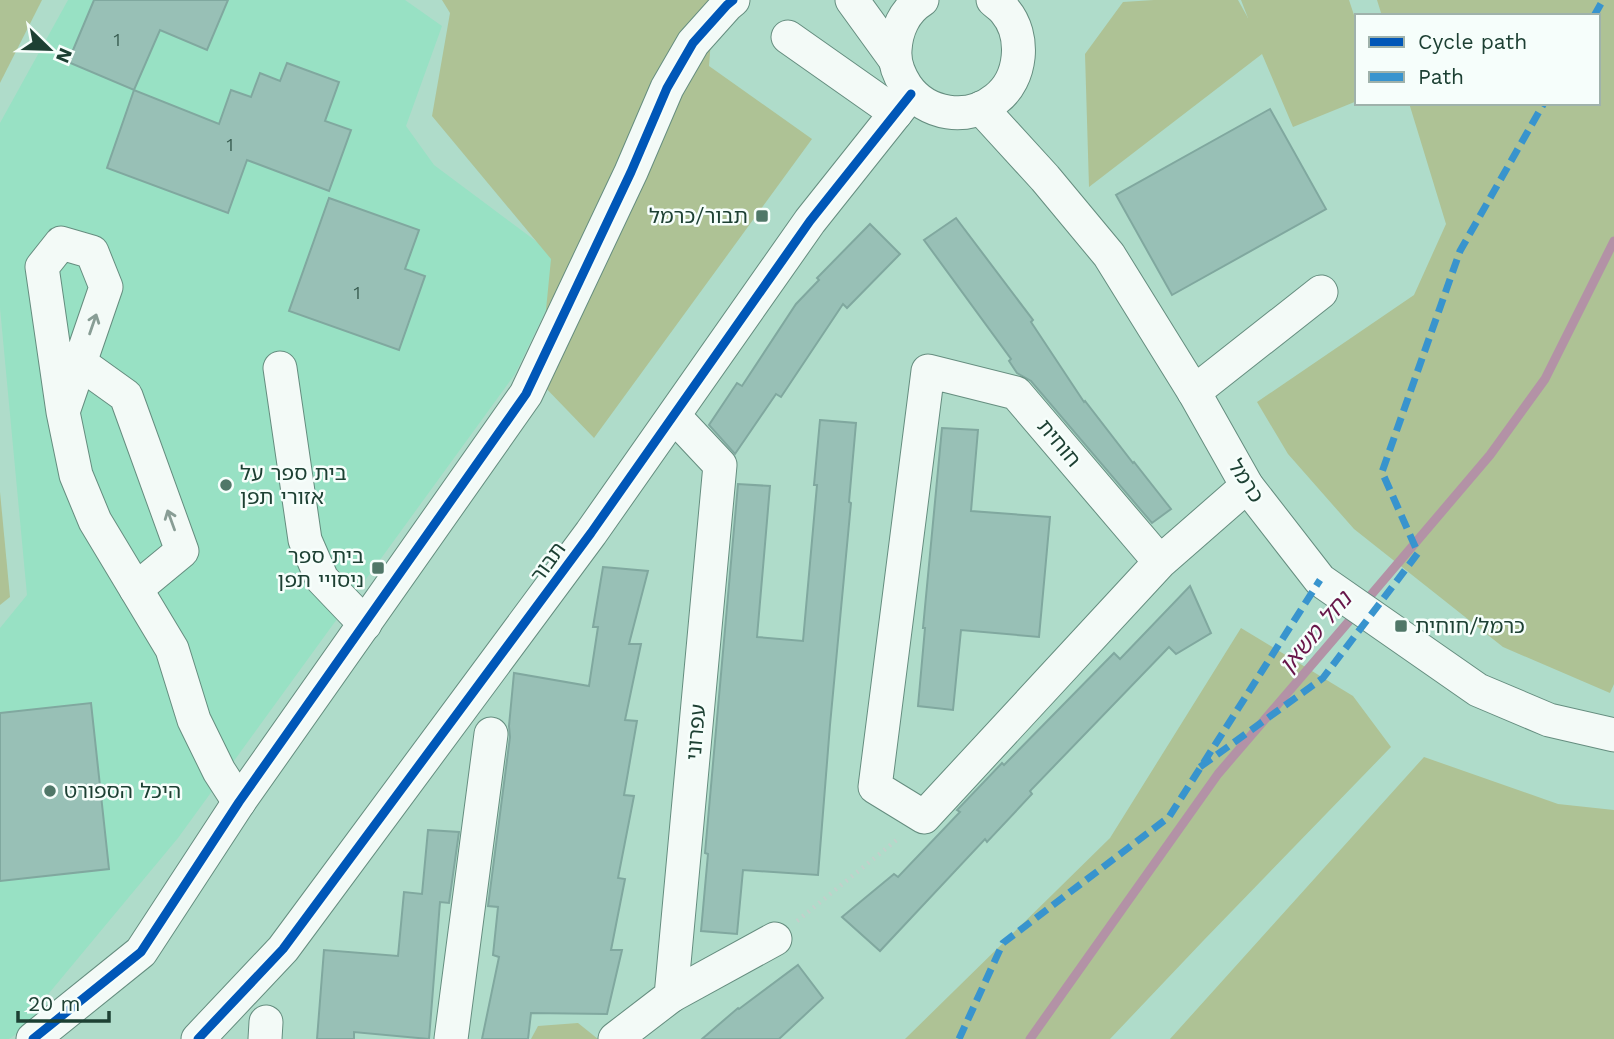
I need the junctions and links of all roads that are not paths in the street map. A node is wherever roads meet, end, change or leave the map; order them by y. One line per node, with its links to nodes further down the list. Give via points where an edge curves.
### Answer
1 (733, 0): 18 (street, via 693,43 667,88 526,394)
2 (852, 0): 6 (street)
3 (922, 0): 6 (street, via 903,19)
4 (993, 0): 8 (street, via 1015,29 1017,66 997,99)
5 (788, 37): 7 (street)
6 (894, 58): 7 (street)
7 (904, 103): 8 (street, via 944,112); 14 (street, תבור, via 810,220)
8 (981, 108): 12 (street, כרמל, via 1109,255)
9 (1321, 292): 12 (street)
10 (80, 363): 13 (street); 13 (street, one-way to 13, via 106,287 92,252 61,243 42,267); 17 (street, one-way to 10, via 182,551 126,396)
11 (280, 368): 18 (street, via 304,540 322,579)
12 (1194, 392): 15 (street, כרמל)
13 (63, 412): 17 (street, via 76,475 95,522)
14 (674, 416): 23 (street, עפרוני, via 720,465); 25 (street, תבור, via 283,949)
15 (1247, 486): 16 (street); 20 (street, כרמל, via 1320,580 1478,690 1549,720)
16 (1160, 562): 16 (street, חוחית, via 1017,393 929,371 875,787 924,817)
17 (136, 589): 21 (street, via 172,649 194,720)
18 (365, 624): 21 (street)
19 (491, 734): 26 (street)
20 (1614, 735)
21 (239, 802): 24 (street, via 141,952)
22 (775, 939): 23 (street)
23 (671, 996): 27 (street)
24 (33, 1039)
25 (198, 1039)
26 (452, 1039)
27 (615, 1039)

